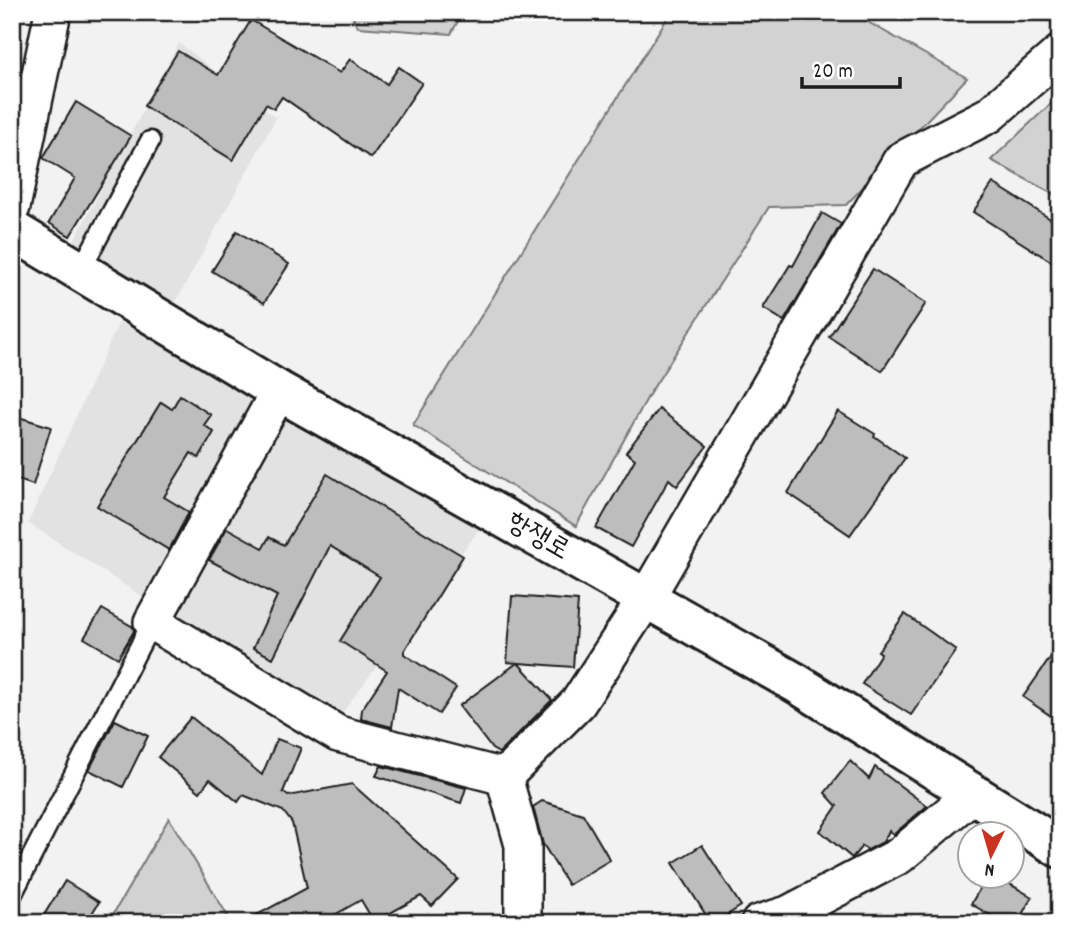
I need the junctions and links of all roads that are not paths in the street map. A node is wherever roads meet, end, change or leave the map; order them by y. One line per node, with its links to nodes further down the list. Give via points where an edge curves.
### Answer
1 (53, 12): 4 (street)
2 (1060, 53): 8 (street, via 989,114 901,160)
3 (150, 141): 6 (lane)
4 (12, 207)
5 (12, 230): 6 (street, 항쟁로)
6 (80, 271): 7 (street, 항쟁로)
7 (279, 391): 8 (street, 항쟁로); 9 (street)
8 (646, 600): 10 (street, via 578,703); 11 (street, 항쟁로, via 796,683)
9 (152, 622): 10 (street, via 338,734); 13 (lane)
10 (504, 777): 14 (street, via 523,845)
11 (974, 793): 12 (street, 항쟁로); 15 (street, via 899,856 788,914)
12 (1060, 848)
13 (12, 895)
14 (523, 923)
15 (759, 923)

